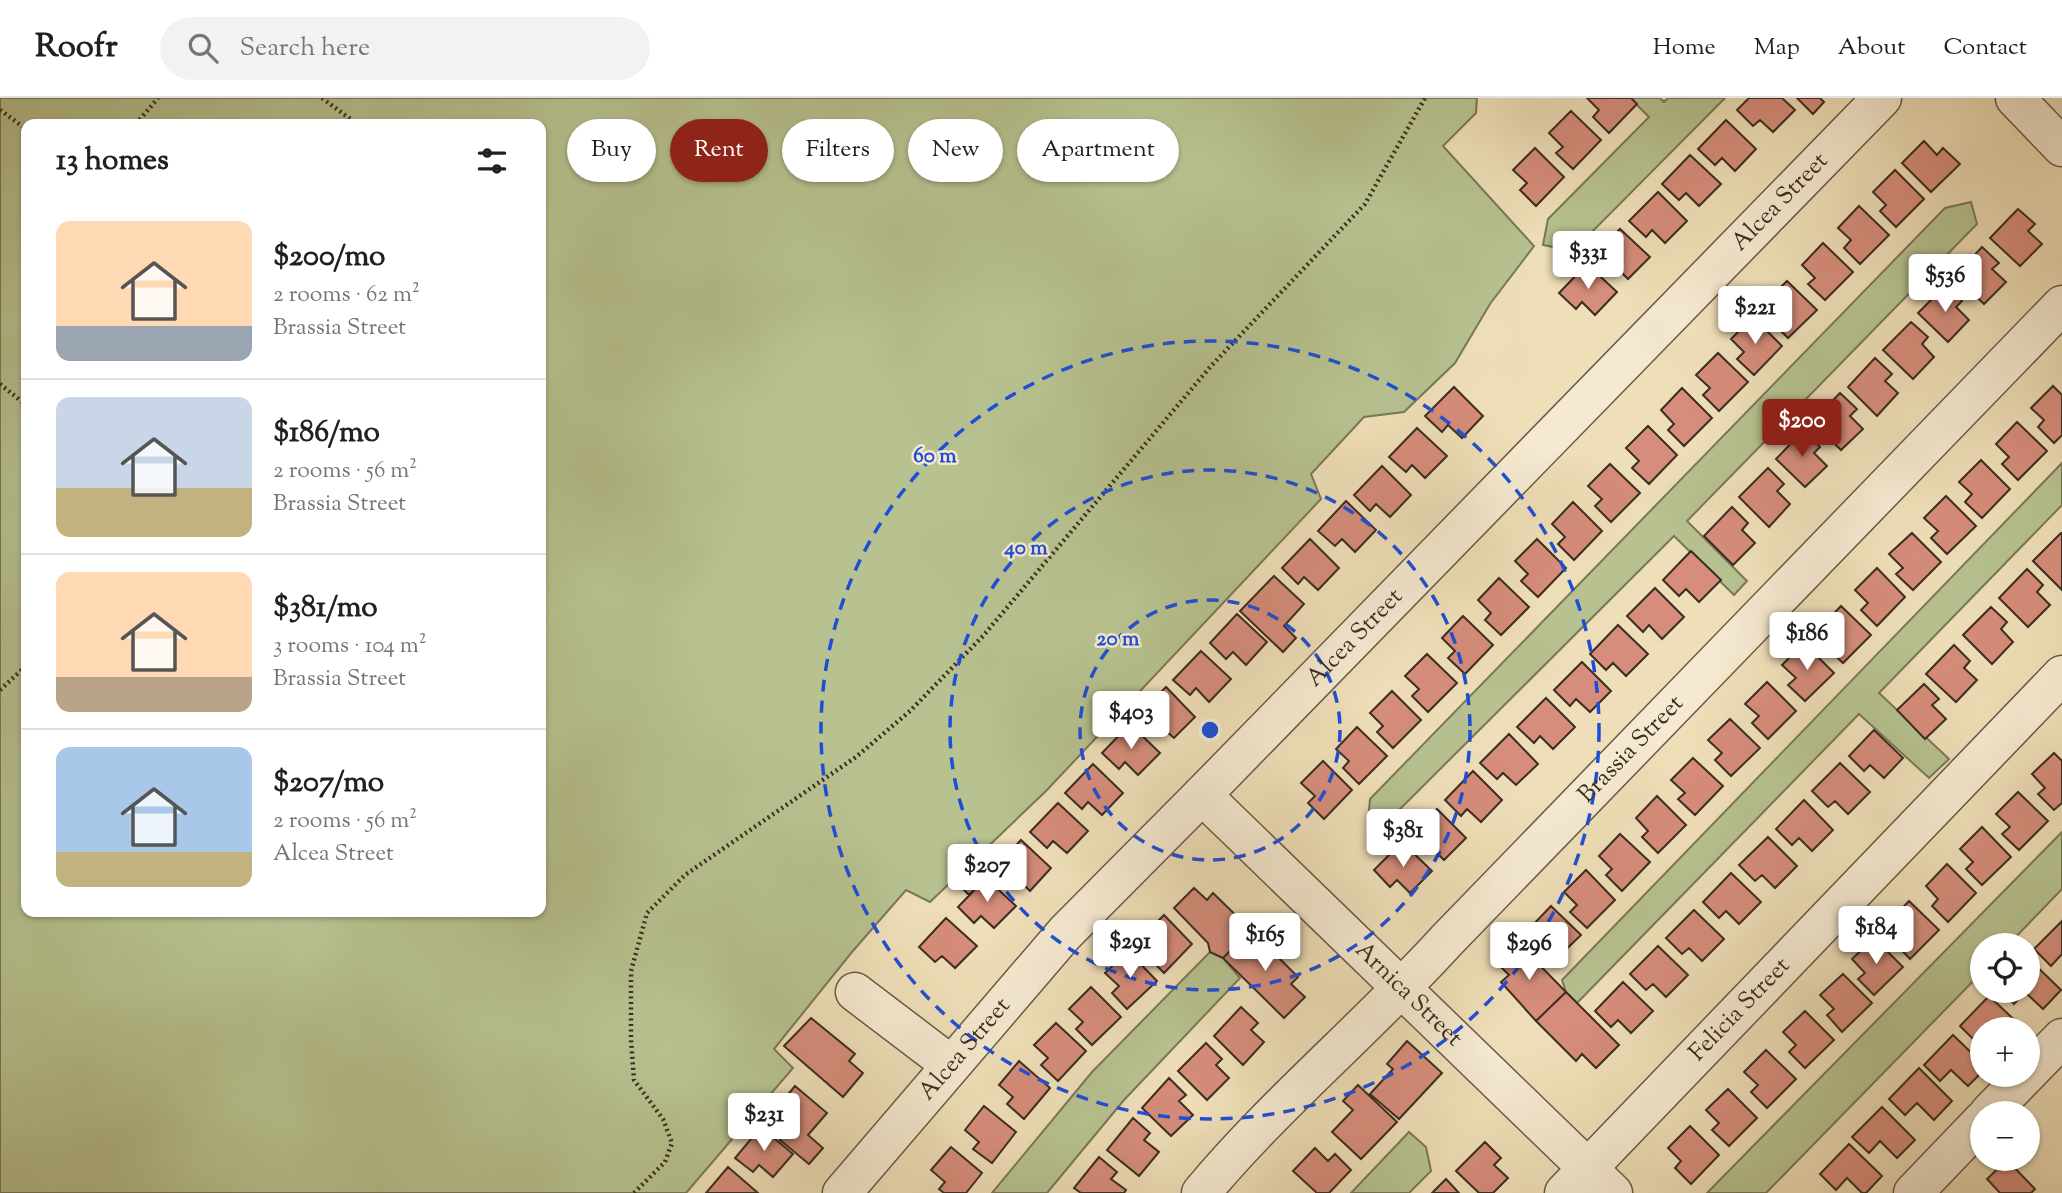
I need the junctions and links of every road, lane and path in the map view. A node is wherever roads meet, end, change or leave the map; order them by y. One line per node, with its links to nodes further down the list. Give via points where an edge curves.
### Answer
1 (158, 98): 7 (path)
2 (322, 98): 8 (path)
3 (1425, 98): 28 (path, via 1365,204 1211,366 1015,600 911,711 856,757 685,875 647,913 631,971 634,1080 663,1119 671,1143 665,1162)
4 (1882, 98): 17 (street, Alcea Street)
5 (2015, 98): 10 (street)
6 (0, 110): 9 (path)
7 (140, 119)
8 (350, 119)
9 (21, 125)
10 (2062, 146)
11 (2062, 304): 18 (street, Brassia Street)
12 (0, 384): 13 (path)
13 (21, 401)
14 (21, 671): 16 (path)
15 (2062, 675): 26 (street, Felicia Street)
16 (0, 690)
17 (1202, 795): 18 (street, Arnica Street); 22 (street, Alcea Street, via 1065,933)
18 (1403, 988): 26 (street, Arnica Street); 30 (street, Brassia Street)
19 (855, 992): 22 (street)
20 (2062, 1038): 21 (street)
21 (2040, 1061)
22 (951, 1065): 29 (street, Alcea Street)
23 (2014, 1087): 24 (street)
24 (2001, 1101)
25 (1970, 1135): 27 (street)
26 (1589, 1185)
27 (1924, 1189)
28 (634, 1193)
29 (842, 1193)
30 (1201, 1193)

